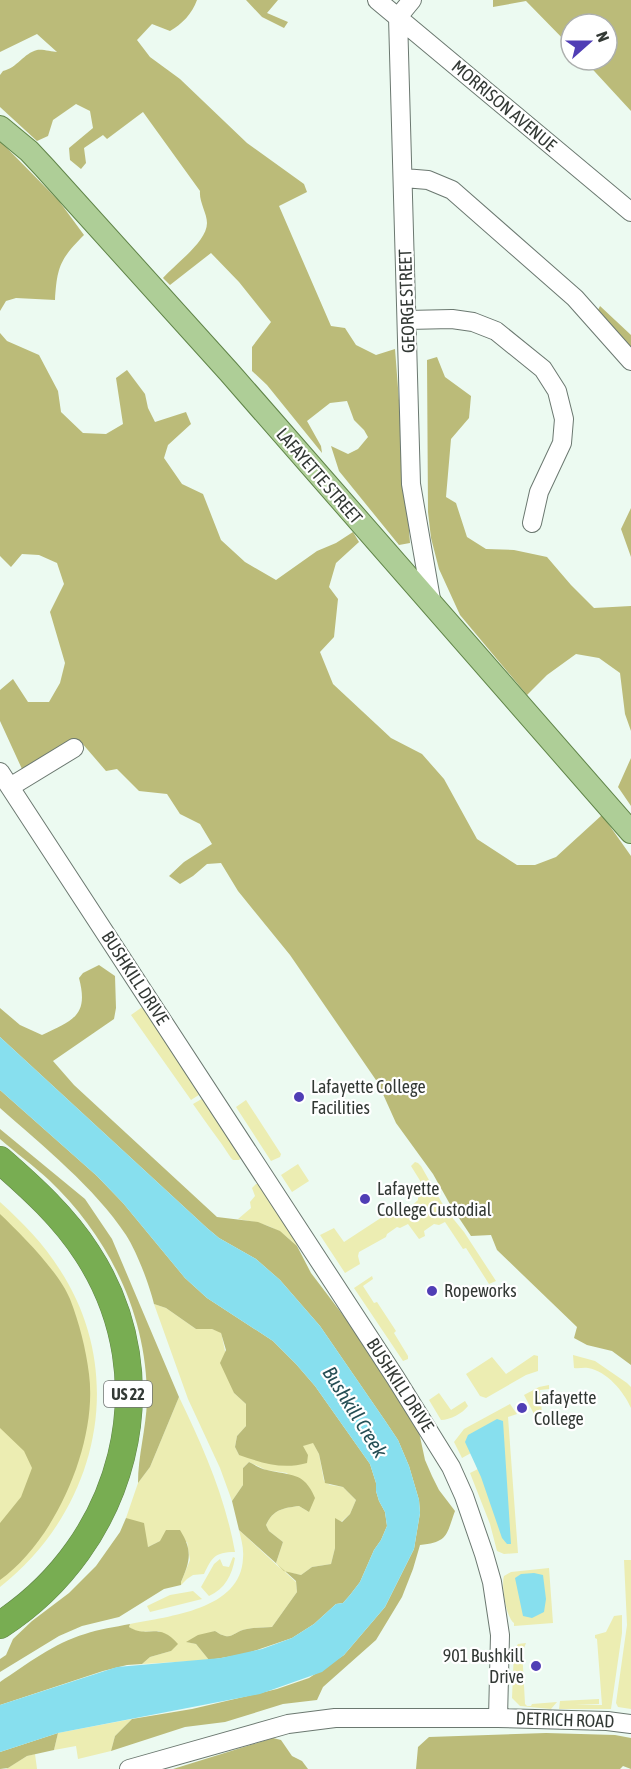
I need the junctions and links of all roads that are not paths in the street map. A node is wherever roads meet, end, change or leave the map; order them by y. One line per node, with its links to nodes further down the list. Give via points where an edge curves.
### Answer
1 (377, 0): 3 (street, MORRISON AVENUE)
2 (412, 0): 3 (street)
3 (398, 17): 5 (street, GEORGE STREET); 6 (street, MORRISON AVENUE)
4 (0, 127): 10 (main road, LAFAYETTE STREET, via 36,159 145,279)
5 (404, 178): 7 (street, GEORGE STREET); 8 (street, via 428,180 452,190 575,298)
6 (631, 212)
7 (407, 320): 9 (street, via 452,319 496,331 543,369 557,391 564,419 562,443 539,492); 10 (street, GEORGE STREET, via 411,484)
8 (631, 361)
9 (532, 523)
10 (432, 604): 13 (main road, LAFAYETTE STREET)
11 (74, 748): 12 (street)
12 (5, 779): 18 (street, BUSHKILL DRIVE, via 451,1467 477,1530 492,1582 501,1645)
13 (631, 832)
14 (0, 1160): 17 (highway, US 22, via 53,1209 92,1262 117,1318 128,1387 119,1465 98,1519 77,1553 50,1585)
15 (0, 1183): 16 (highway, US 22, via 53,1235 81,1277 102,1330 111,1388 102,1461 82,1511 51,1558)
16 (0, 1604)
17 (0, 1625)
18 (498, 1718): 19 (street, DETRICH ROAD); 20 (street, via 311,1720)
19 (631, 1724)
20 (129, 1769)

